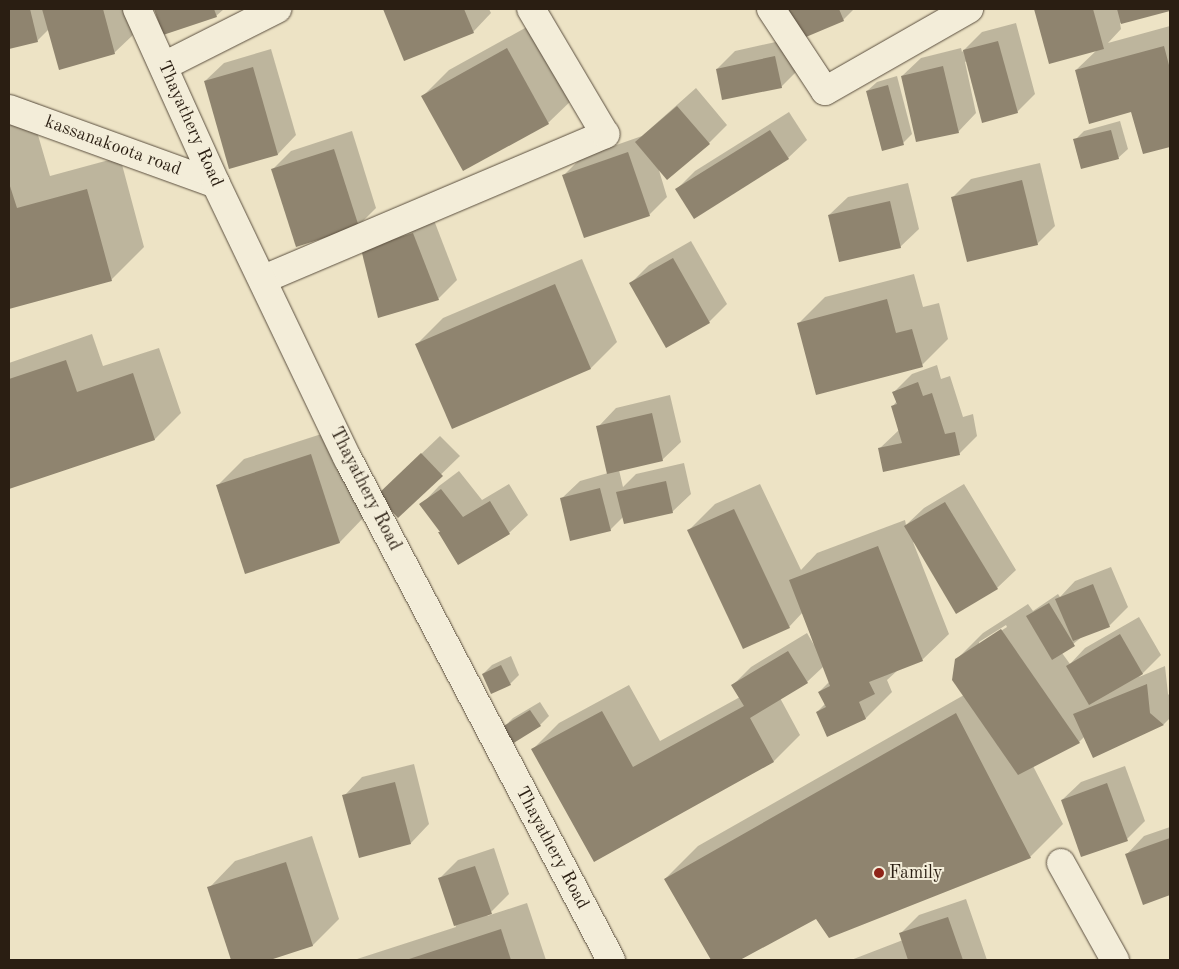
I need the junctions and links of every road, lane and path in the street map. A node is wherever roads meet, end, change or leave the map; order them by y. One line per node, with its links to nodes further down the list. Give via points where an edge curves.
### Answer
1 (137, 9): 6 (street, Thayathery Road)
2 (277, 9): 6 (street)
3 (531, 9): 9 (street, via 605,134)
4 (770, 9): 5 (street, via 824,91)
5 (969, 9)
6 (164, 66): 8 (street, Thayathery Road)
7 (9, 109): 8 (street, kassanakoota road)
8 (216, 184): 9 (street, Thayathery Road)
9 (264, 279): 11 (street, Thayathery Road, via 348,459)
10 (1061, 863): 12 (street)
11 (611, 960)
12 (1115, 960)

